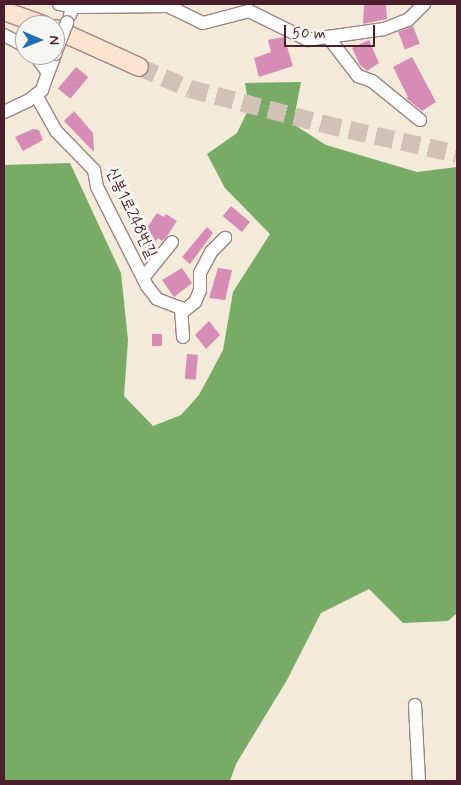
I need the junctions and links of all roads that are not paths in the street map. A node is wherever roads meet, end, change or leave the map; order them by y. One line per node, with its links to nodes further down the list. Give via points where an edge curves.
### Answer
1 (59, 4): 3 (street)
2 (424, 4): 6 (street, via 408,20 384,29)
3 (73, 7): 4 (street); 6 (street, via 168,6 203,23 250,11 308,40)
4 (65, 19)
5 (65, 27): 9 (street)
6 (328, 37): 13 (street, via 358,76 372,81)
7 (42, 65): 10 (street)
8 (51, 65): 10 (street)
9 (139, 67)
10 (48, 73): 11 (street, via 42,90)
11 (36, 94): 12 (street); 16 (street, 신봉1로248번길, via 56,130 94,170 97,187)
12 (4, 112)
13 (420, 120)
14 (225, 238): 17 (street, via 211,252 200,272 200,290 195,302)
15 (172, 242): 16 (street)
16 (142, 278): 17 (street, 신봉1로248번길, via 157,299)
17 (183, 309): 18 (street)
18 (183, 336)
19 (415, 705): 20 (street)
20 (419, 781)

